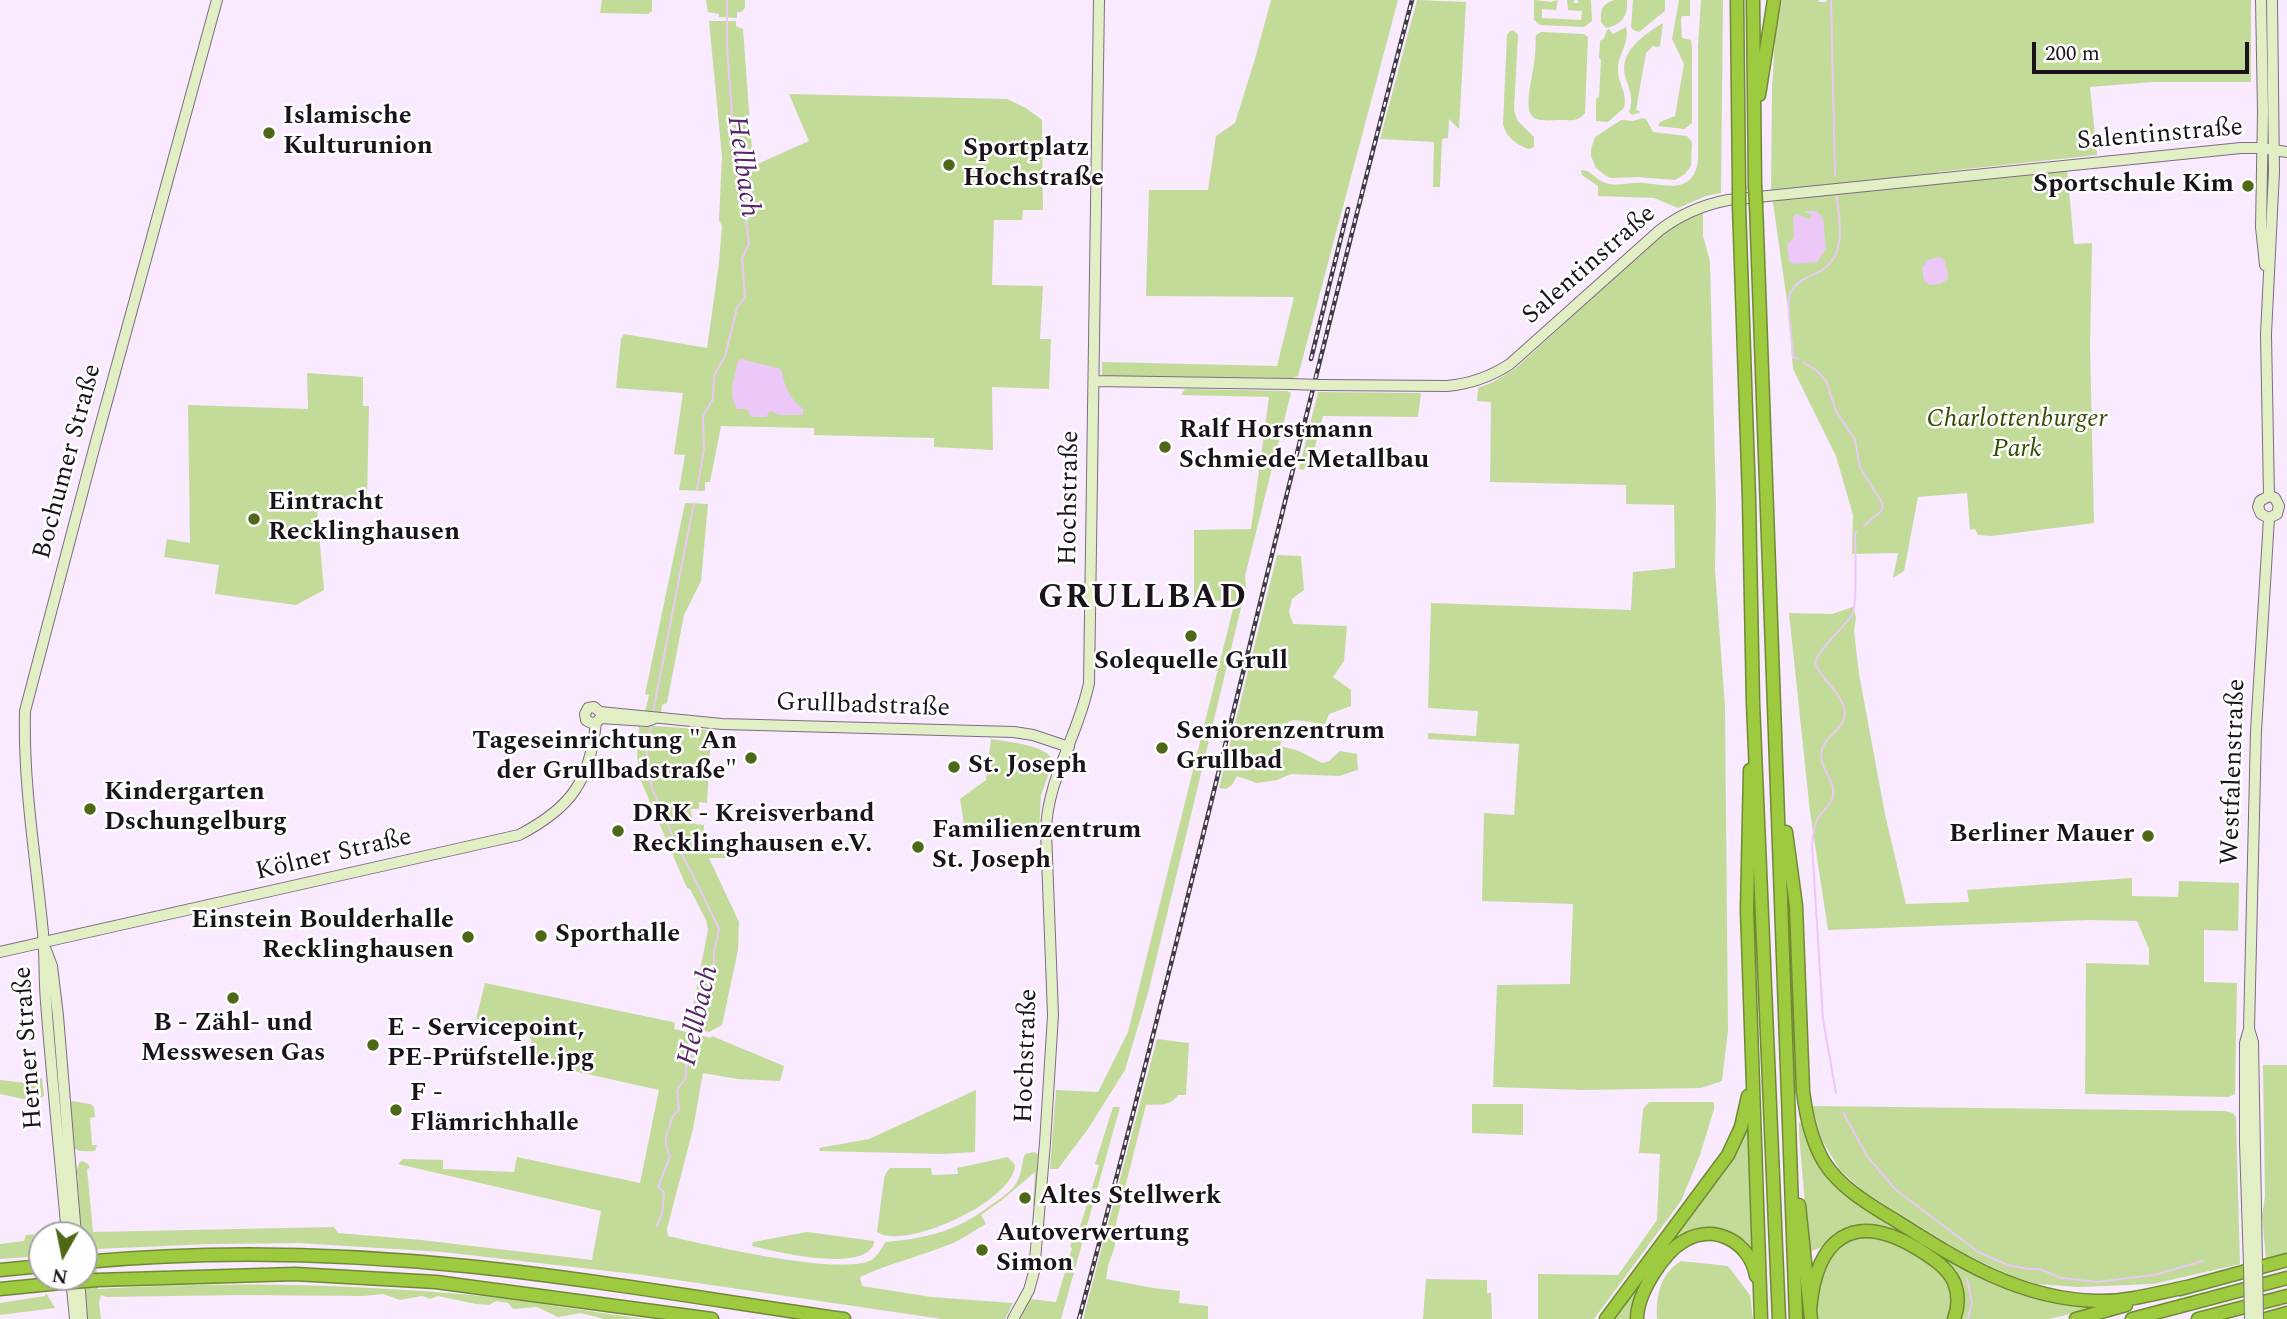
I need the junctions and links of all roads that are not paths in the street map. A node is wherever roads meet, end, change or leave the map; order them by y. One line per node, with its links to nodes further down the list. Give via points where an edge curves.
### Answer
1 (217, 0): 18 (street, Bochumer Straße, via 25,711)
2 (1100, 0): 13 (street, Hochstraße)
3 (1737, 0): 14 (highway, bridge)
4 (1753, 0): 10 (highway)
5 (1774, 0): 10 (highway)
6 (2261, 0): 8 (street, Westfalenstraße)
7 (2272, 0): 9 (street, Westfalenstraße)
8 (2262, 148): 9 (street, Salentinstraße); 12 (street, Westfalenstraße, via 2261,227); 13 (street, Salentinstraße, bridge, via 1703,205 1660,230 1510,364 1461,385)
9 (2274, 150): 11 (street, Salentinstraße); 12 (street, Westfalenstraße)
10 (1754, 151): 17 (highway, bridge)
11 (2287, 152)
12 (2267, 281): 26 (street, Westfalenstraße, via 2269,496 2258,507 2269,518 2256,731 2249,1029 2253,1042)
13 (1094, 381): 16 (street, Hochstraße, via 1090,683)
14 (1754, 703): 20 (highway, via 1746,859); 47 (highway)
15 (596, 719): 16 (street, Grullbadstraße, via 1014,733); 18 (street, Kölner Straße, via 594,741 578,786 559,811 520,835)
16 (1069, 747): 43 (street, Hochstraße, via 1046,815 1053,1015 1035,1259 1029,1290)
17 (1775, 757): 21 (highway); 32 (highway, via 1796,906 1803,1091 1815,1143 1825,1163 1852,1192 1925,1239 1984,1273 2039,1293 2098,1301)
18 (44, 943): 19 (street, Kölner Straße); 22 (street, Herner Straße); 23 (street, Herner Straße, via 52,966 58,1016)
19 (0, 952)
20 (1751, 1100): 44 (highway, via 1728,1155); 46 (highway)
21 (1791, 1174): 37 (highway, via 1798,1191); 48 (highway)
22 (67, 1221)
23 (75, 1221)
24 (2287, 1260): 32 (highway)
25 (98, 1261): 42 (highway, via 298,1256 413,1262 561,1278)
26 (2253, 1265): 53 (street, Westfalenstraße, bridge); 54 (street, Westfalenstraße, bridge)
27 (28, 1267): 28 (highway)
28 (0, 1270)
29 (2287, 1278): 51 (highway)
30 (98, 1280): 41 (highway, bridge, via 295,1274 423,1281)
31 (28, 1285): 33 (highway)
32 (2187, 1287): 50 (highway)
33 (0, 1289)
34 (69, 1291): 39 (street)
35 (80, 1291): 40 (street)
36 (2287, 1296): 52 (highway)
37 (1811, 1314): 49 (highway, via 1812,1285 1828,1249 1849,1235 1873,1231 1910,1244 1940,1264 1954,1281 1958,1302)
38 (2287, 1314): 55 (highway)
39 (75, 1319)
40 (82, 1319)
41 (712, 1319)
42 (844, 1319)
43 (1013, 1319)
44 (1606, 1319)
45 (1637, 1319): 46 (highway, via 1647,1284 1671,1251 1691,1238 1714,1234 1736,1242 1750,1258)
46 (1761, 1319)
47 (1779, 1319)
48 (1796, 1319)
49 (1954, 1319)
50 (2076, 1319)
51 (2132, 1319)
52 (2198, 1319)
53 (2250, 1319)
54 (2258, 1319)
55 (2266, 1319)

